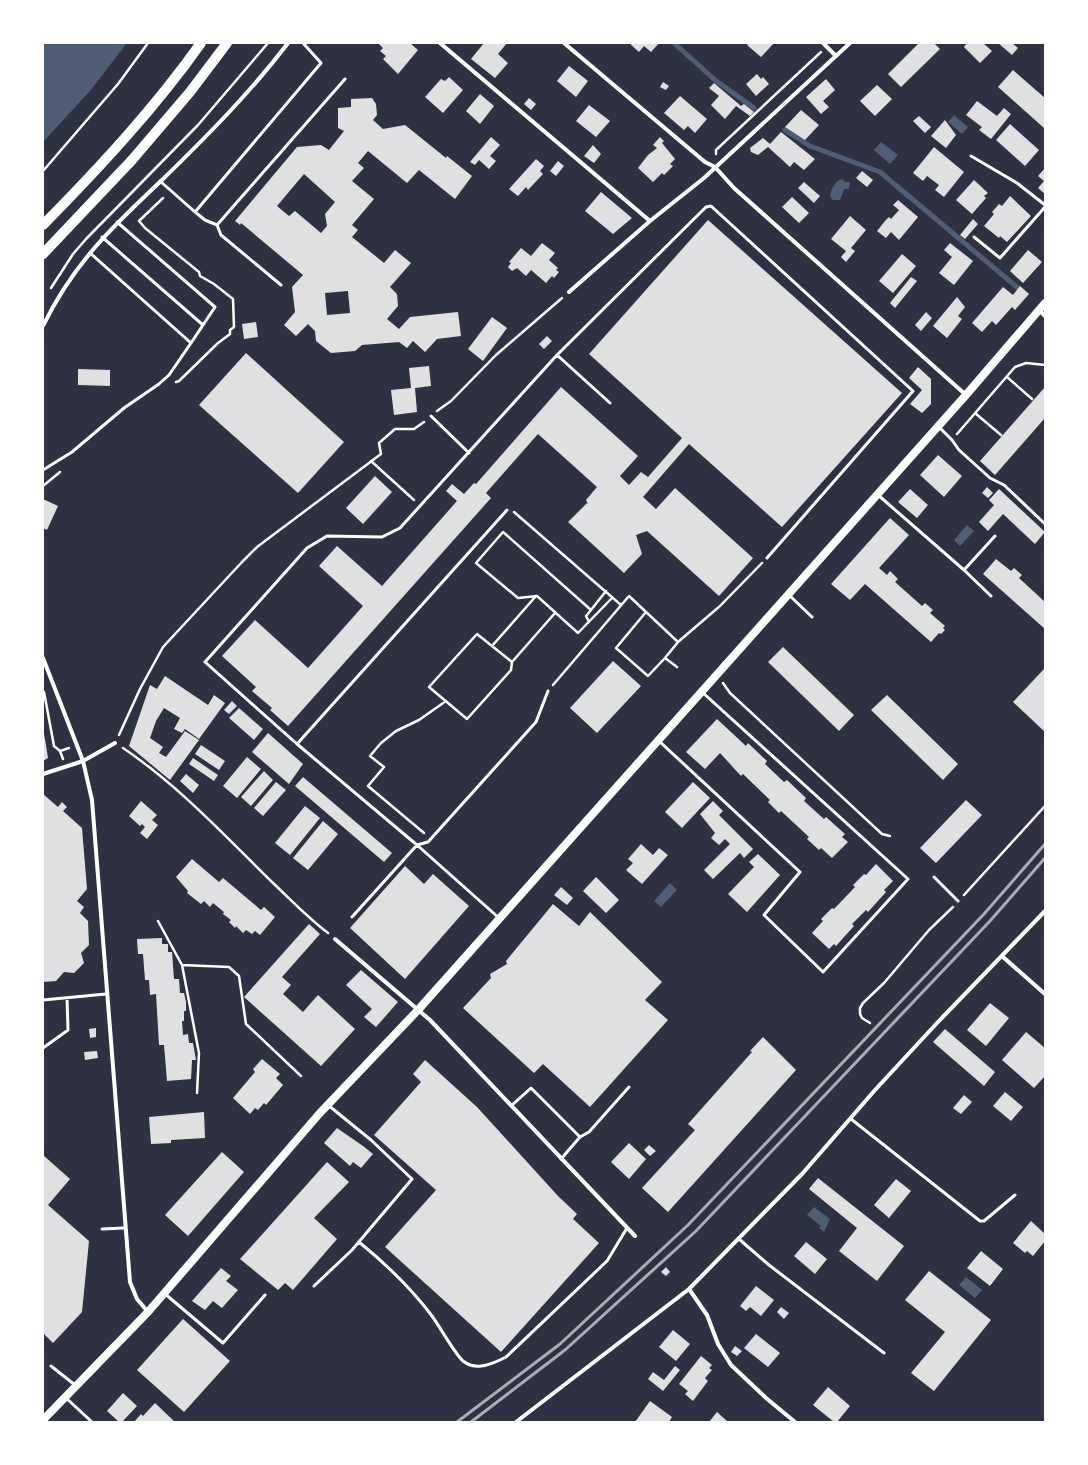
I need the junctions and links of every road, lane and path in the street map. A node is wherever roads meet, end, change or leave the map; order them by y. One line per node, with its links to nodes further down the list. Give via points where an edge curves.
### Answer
1 (148, 43): 16 (path, via 118,84)
2 (201, 43): 23 (main road, via 118,145)
3 (227, 43): 28 (main road, via 190,92 132,160)
4 (268, 43): 13 (path)
5 (288, 43): 17 (street, via 246,96)
6 (303, 43): 20 (lane, via 321,63)
7 (440, 43): 21 (street)
8 (564, 43): 15 (street, via 705,162)
9 (850, 43): 11 (street)
10 (825, 45): 11 (street); 15 (path, via 716,150)
11 (836, 56): 15 (street)
12 (345, 79): 24 (lane)
13 (198, 125)
14 (971, 156): 19 (lane, via 1017,183)
15 (715, 167): 21 (street); 40 (street, via 734,188)
16 (43, 170)
17 (160, 181): 20 (lane); 22 (street)
18 (163, 198): 29 (path, via 139,221 200,272)
19 (1045, 206): 26 (lane, via 1000,258)
20 (195, 212): 24 (lane)
21 (650, 221): 31 (street)
22 (117, 222): 25 (street); 34 (lane, via 215,307)
23 (43, 225)
24 (217, 225): 30 (lane, via 221,235)
25 (102, 237): 27 (street); 34 (lane)
26 (974, 237)
27 (89, 252): 35 (street, via 58,295); 36 (lane)
28 (43, 254)
29 (200, 276)
30 (281, 285)
31 (570, 292): 44 (path, via 496,355 451,401)
32 (1045, 303): 33 (main road)
33 (1042, 313): 40 (main road)
34 (203, 325): 36 (lane)
35 (43, 326)
36 (191, 343): 50 (lane, via 169,375 159,384 124,408 72,452)
37 (557, 355): 42 (lane); 48 (lane); 56 (lane, via 706,206 711,206 913,391)
38 (1045, 365): 39 (path, via 1026,363 1015,367)
39 (1007, 377): 41 (path); 43 (path)
40 (966, 395): 45 (main road)
41 (1032, 399)
42 (610, 403)
43 (975, 413): 46 (path); 47 (path)
44 (431, 416): 48 (lane); 49 (path, via 414,429 396,429 379,443 381,454)
45 (938, 426): 47 (lane); 51 (main road)
46 (1001, 435)
47 (952, 440): 54 (lane, via 959,450 990,478 1004,485)
48 (469, 453): 52 (lane)
49 (371, 461): 52 (path); 81 (path, via 257,548 170,640 156,657)
50 (43, 470)
51 (876, 494): 57 (lane); 59 (main road)
52 (420, 506): 82 (lane, via 400,528 382,537 331,536 307,548 204,662)
53 (506, 510): 58 (path, via 515,512); 82 (lane)
54 (1044, 523)
55 (995, 536): 57 (lane)
56 (767, 558): 69 (path, via 720,606)
57 (964, 570): 61 (lane)
58 (606, 592): 62 (path); 64 (path)
59 (788, 594): 67 (lane); 78 (main road)
60 (536, 596): 64 (path, via 518,598 476,563 503,532); 66 (path); 70 (path)
61 (991, 596)
62 (612, 598): 63 (path); 68 (path)
63 (621, 605): 65 (path, via 628,596); 77 (path)
64 (591, 610): 68 (path, via 586,616)
65 (646, 612): 69 (path); 72 (path, via 616,648 648,676)
66 (555, 614): 68 (path, via 578,633); 73 (path)
67 (812, 617)
68 (589, 622)
69 (678, 642): 72 (path)
70 (492, 646): 73 (path); 79 (path, via 477,634 429,687)
71 (43, 658): 83 (street)
72 (665, 658): 74 (path)
73 (512, 662): 79 (path, via 511,670 467,719)
74 (677, 667)
75 (720, 680): 87 (path, via 730,693 882,834)
76 (43, 688): 84 (path, via 54,746 60,751)
77 (548, 691): 88 (lane, via 536,722)
78 (702, 691): 80 (main road); 80 (lane, via 908,879 823,972 764,915 800,872)
79 (446, 701): 88 (path, via 419,720 396,731 370,756 384,767 368,786 427,836)
80 (658, 740): 94 (main road)
81 (116, 743): 83 (street); 96 (path, via 151,767 295,904)
82 (297, 744): 89 (lane)
83 (83, 761): 84 (street); 99 (street, via 90,787 95,825)
84 (65, 768): 85 (street)
85 (43, 774)
86 (1045, 806): 91 (path)
87 (890, 836)
88 (428, 842): 89 (lane)
89 (418, 845): 93 (lane); 94 (lane)
90 (934, 877): 91 (lane)
91 (958, 901): 104 (path, via 863,1003 860,1014)
92 (1045, 911): 97 (street)
93 (352, 916)
94 (499, 918): 103 (main road)
95 (158, 921): 98 (path)
96 (335, 938): 103 (street)
97 (1003, 957): 100 (street); 111 (street, via 932,1028)
98 (182, 965): 106 (path, via 229,967 239,976 246,1024); 108 (path, via 199,1053)
99 (106, 994): 101 (lane); 115 (street)
100 (1045, 994)
101 (67, 998): 102 (lane); 105 (lane, via 68,1030)
102 (43, 1000)
103 (418, 1010): 109 (main road); 110 (street)
104 (870, 1022)
105 (43, 1048)
106 (301, 1076)
107 (629, 1087): 112 (lane, via 589,1132)
108 (196, 1093)
109 (328, 1105): 120 (lane, via 371,1140 412,1179); 123 (main road)
110 (511, 1106): 112 (lane, via 532,1088); 113 (street)
111 (851, 1120): 114 (lane, via 980,1221 984,1221); 119 (street)
112 (580, 1137): 113 (lane)
113 (561, 1159): 116 (street)
114 (1016, 1195)
115 (124, 1228): 117 (lane); 125 (street, via 130,1282 136,1299)
116 (627, 1228): 118 (street); 120 (lane, via 607,1261 506,1357 490,1365 474,1366 463,1361 432,1316 393,1271)
117 (102, 1229)
118 (635, 1236)
119 (739, 1239): 122 (street); 126 (lane)
120 (359, 1242): 121 (lane)
121 (314, 1286)
122 (689, 1289): 132 (street); 133 (street, via 707,1315 718,1344 731,1365)
123 (164, 1293): 124 (lane, via 223,1343); 125 (main road)
124 (265, 1295)
125 (148, 1312): 128 (main road)
126 (884, 1353)
127 (51, 1366): 128 (lane)
128 (76, 1386): 129 (main road)
129 (65, 1397): 130 (main road); 131 (lane)
130 (43, 1420)
131 (92, 1422)
132 (516, 1422)
133 (795, 1422)

